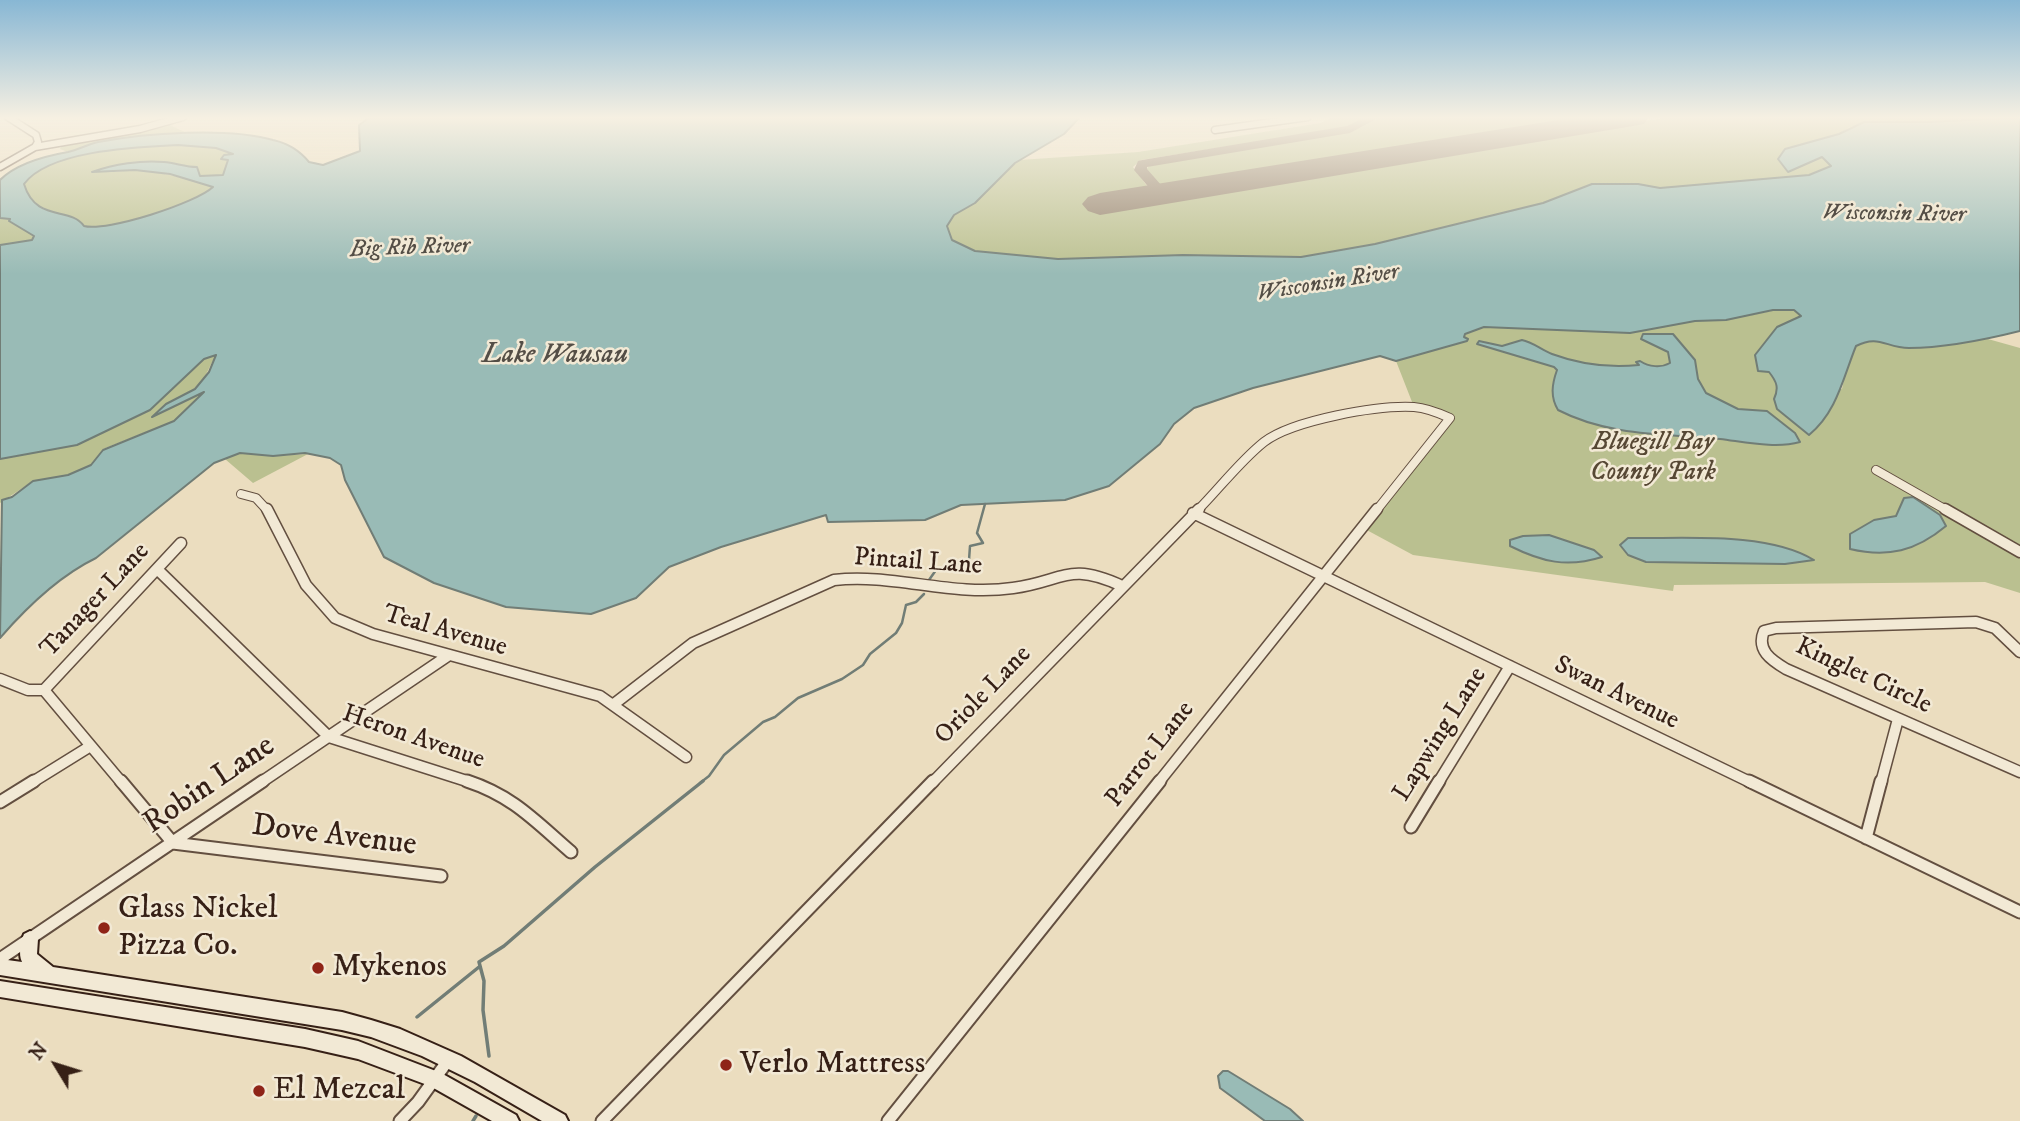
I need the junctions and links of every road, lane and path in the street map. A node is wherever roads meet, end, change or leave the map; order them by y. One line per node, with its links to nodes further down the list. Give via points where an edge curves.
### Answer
1 (1450, 418): 4 (street, Oriole Lane, via 1403,407 1285,429 1255,449); 8 (street, Parrot Lane)
2 (1875, 470): 6 (street)
3 (241, 494): 11 (street, Teal Avenue, via 264,504 306,585 335,618)
4 (1194, 513): 8 (street, Swan Avenue); 9 (street, Oriole Lane)
5 (181, 542): 7 (street, Tanager Lane)
6 (2020, 552)
7 (157, 569): 14 (street, Tanager Lane); 17 (street, Heron Avenue)
8 (1323, 576): 12 (street, Swan Avenue); 39 (street, Parrot Lane)
9 (1122, 586): 15 (street, Pintail Lane, via 1075,572 994,590 859,577 834,580 694,643); 38 (street, Oriole Lane)
10 (2020, 652): 16 (street, Kinglet Circle, via 1998,628 1976,622 1776,628 1760,638 1761,648 1786,669)
11 (449, 655): 15 (street, Teal Avenue, via 600,696); 17 (street, Robin Lane)
12 (1510, 666): 22 (street, Lapwing Lane); 23 (street, Swan Avenue)
13 (0, 679): 14 (street, via 28,690)
14 (44, 690): 18 (street)
15 (614, 704): 19 (street, Teal Avenue)
16 (1898, 719): 20 (street, Kinglet Circle); 23 (street)
17 (329, 737): 24 (street, Robin Lane); 25 (street, Heron Avenue, via 495,790)
18 (89, 747): 21 (street); 24 (street)
19 (686, 757)
20 (2020, 772)
21 (0, 802)
22 (1411, 827)
23 (1866, 838): 27 (street, Swan Avenue)
24 (173, 843): 26 (street, Dove Avenue); 28 (street, Robin Lane)
25 (571, 852)
26 (441, 876)
27 (2020, 912)
28 (30, 939): 29 (street, Robin Lane); 31 (main road, via 29,959)
29 (0, 959)
30 (0, 967): 31 (main road)
31 (51, 976): 33 (main road, via 342,1021 387,1032)
32 (0, 989): 34 (main road, via 318,1040 381,1057)
33 (449, 1059): 34 (street); 37 (main road)
34 (435, 1079): 35 (street); 36 (main road)
35 (400, 1121)
36 (510, 1121)
37 (559, 1121)
38 (602, 1121)
39 (888, 1121)

